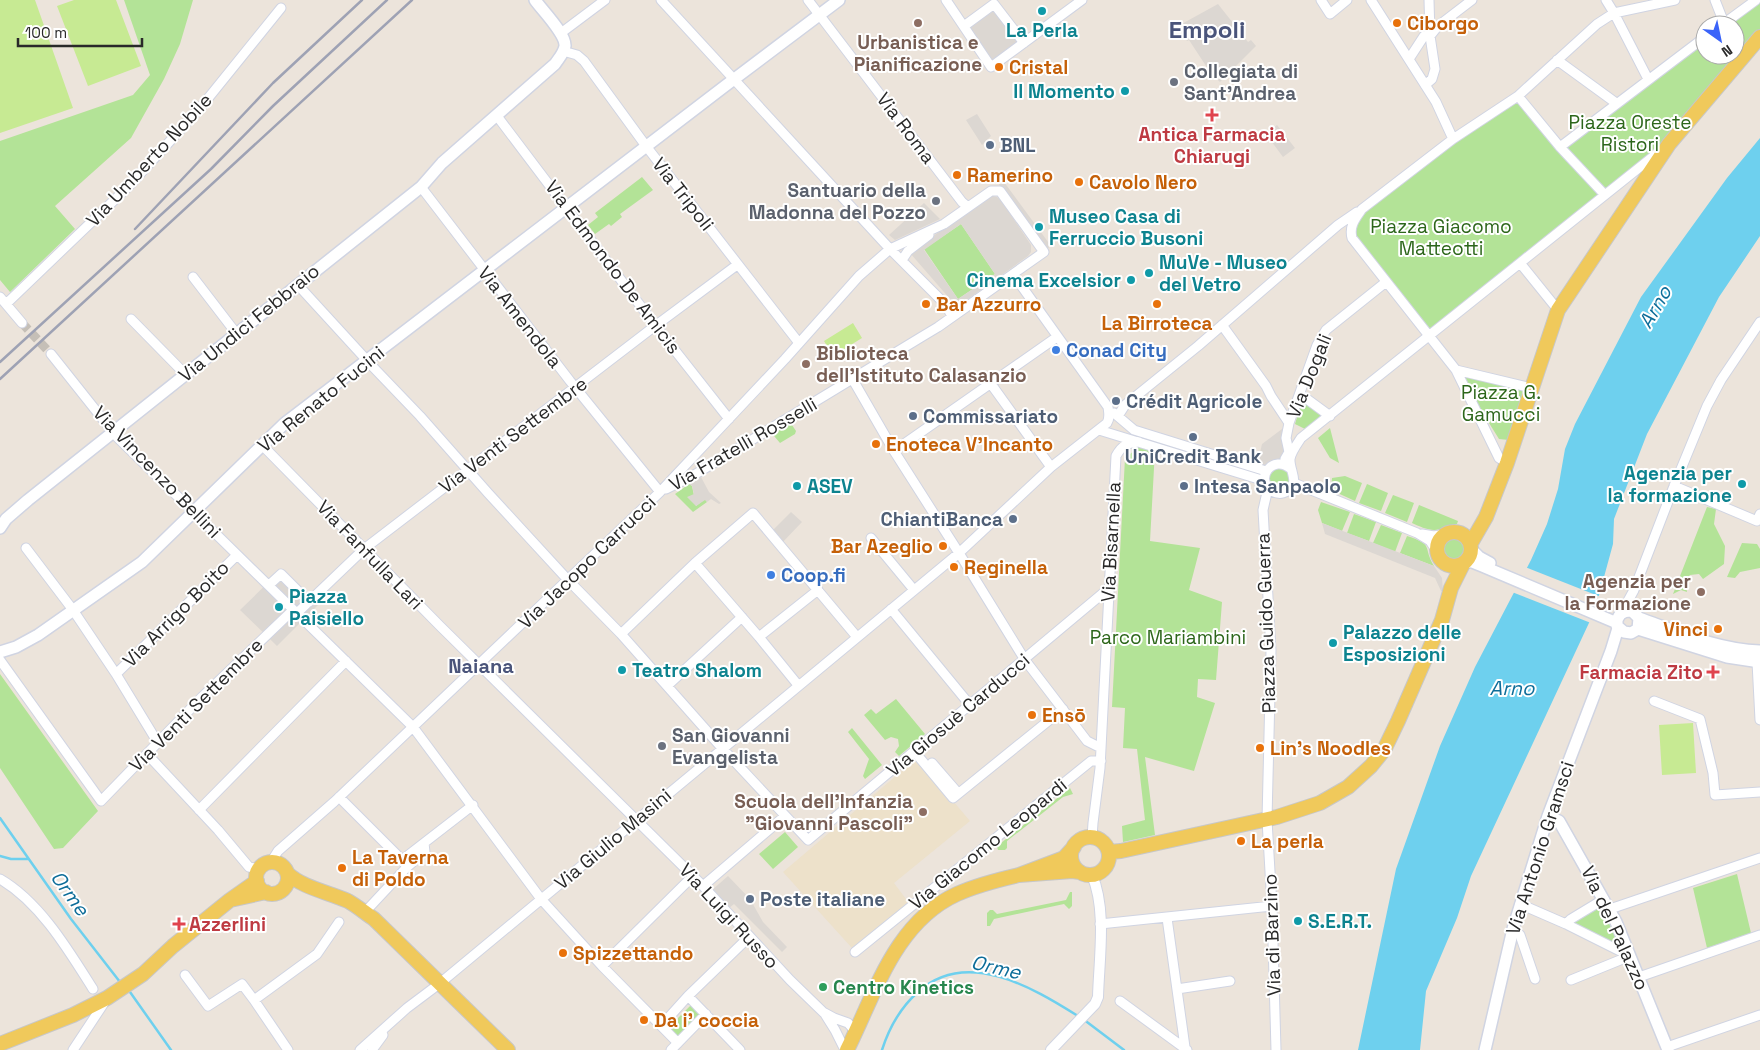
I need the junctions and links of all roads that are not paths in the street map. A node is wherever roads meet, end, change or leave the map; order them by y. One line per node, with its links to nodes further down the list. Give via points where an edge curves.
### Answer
1 (534, 0): 24 (main road)
2 (605, 0): 24 (street)
3 (661, 0): 33 (street)
4 (808, 0): 20 (street, Via Roma)
5 (839, 0): 20 (main road, Via Renato Fucini)
6 (946, 0): 23 (street)
7 (1082, 0): 27 (street)
8 (1321, 0): 9 (street, via 1330,14)
9 (1348, 0)
10 (1371, 0): 30 (street)
11 (1429, 0): 25 (street)
12 (1472, 0): 25 (street)
13 (1606, 0): 19 (street)
14 (1675, 0): 19 (street)
15 (1714, 0): 21 (street)
16 (1756, 0): 22 (street)
17 (997, 2): 23 (street); 27 (street)
18 (281, 8): 57 (street, Via Umberto Nobile, via 201,107 130,185)
19 (1614, 13): 31 (street); 32 (street)
20 (820, 15): 33 (main road, Via Renato Fucini); 45 (street, Via Roma)
21 (1720, 15)
22 (1735, 15)
23 (964, 26): 27 (street, via 991,67)
24 (561, 34): 29 (main road, via 565,44)
25 (1430, 36): 30 (street, via 1424,36); 34 (street, via 1436,69)
26 (1760, 37): 39 (main road)
27 (1024, 43)
28 (1695, 44): 32 (street)
29 (563, 51): 37 (main road, Via Undici Febbraio, via 555,64); 40 (street, Via Tripoli, via 584,60)
30 (1409, 59): 34 (street)
31 (1557, 60): 35 (street); 36 (street)
32 (1648, 79): 36 (street)
33 (732, 80): 40 (main road, Via Renato Fucini); 48 (street)
34 (1425, 85): 38 (street)
35 (1518, 96): 38 (street); 41 (street)
36 (1616, 103): 41 (street)
37 (497, 116): 42 (main road, Via Undici Febbraio, via 442,163); 44 (street, Via Edmondo De Amicis)
38 (1453, 139): 46 (street)
39 (1669, 144): 43 (street); 58 (main road)
40 (646, 146): 44 (main road, Via Renato Fucini); 51 (street, Via Tripoli)
41 (1560, 147): 43 (street)
42 (420, 187): 52 (street, Via Amendola); 56 (main road, Via Undici Febbraio)
43 (1604, 194): 50 (street)
44 (568, 207): 52 (main road, Via Renato Fucini); 63 (street, Via Edmondo De Amicis)
45 (968, 207): 47 (street); 53 (street, Via Fratelli Rosselli, via 991,191 1003,192 1044,252)
46 (1362, 209): 55 (street, via 1350,230 1352,238); 64 (street, via 1338,225)
47 (944, 224): 48 (street, Via Jacopo Carrucci); 49 (street, via 908,251)
48 (890, 249): 49 (street); 68 (street, Via Jacopo Carrucci, via 860,276)
49 (902, 260): 59 (street, via 945,304)
50 (1520, 263): 58 (street); 66 (street)
51 (737, 265): 63 (street, Via Venti Settembre); 68 (street, Via Tripoli)
52 (484, 271): 70 (main road, Via Renato Fucini); 75 (street, Via Amendola)
53 (1013, 274): 59 (street, Via Fratelli Rosselli); 67 (street)
54 (193, 277): 65 (street)
55 (1386, 282): 66 (street); 77 (street, Via Dogali, via 1326,330 1317,345)
56 (297, 284): 65 (main road, Via Undici Febbraio); 70 (street)
57 (3, 300): 61 (street)
58 (1558, 310): 76 (main road)
59 (952, 316): 73 (street, Via Fratelli Rosselli)
60 (131, 319): 72 (street)
61 (22, 322)
62 (1760, 322): 95 (street, via 1707,406)
63 (655, 325): 75 (street, Via Venti Settembre); 81 (street, Via Edmondo De Amicis)
64 (1222, 325): 79 (street, via 1126,405); 82 (street)
65 (236, 333): 72 (main road, Via Undici Febbraio)
66 (1429, 336): 71 (street); 80 (street)
67 (1057, 337): 74 (street); 78 (street)
68 (799, 343): 81 (street, Via Jacopo Carrucci)
69 (51, 354): 84 (street, Via Vincenzo Bellini)
70 (367, 361): 86 (main road, Via Renato Fucini, via 285,423); 91 (street)
71 (1456, 370): 76 (street); 88 (street, via 1499,458)
72 (185, 374): 84 (main road, Via Undici Febbraio)
73 (852, 380): 87 (street); 96 (street, Via Fratelli Rosselli)
74 (991, 384): 87 (street); 90 (street)
75 (575, 387): 91 (street, Via Venti Settembre); 96 (street, Via Amendola)
76 (1532, 388): 88 (main road)
77 (1300, 394): 80 (street); 82 (street, Via Dogali)
78 (1108, 407): 79 (street); 83 (street, Via Giulio Masini, via 1110,416)
79 (1118, 416): 93 (street, via 1134,430)
80 (1330, 416): 92 (street, via 1298,442 1290,459)
81 (729, 419): 96 (street, Via Jacopo Carrucci)
82 (1289, 423): 89 (street, Via Dogali, via 1286,438 1289,452)
83 (1099, 430): 85 (street); 90 (street, Via Giulio Masini)
84 (113, 433): 97 (street, Via Vincenzo Bellini); 99 (main road, Via Undici Febbraio, via 28,500)
85 (1139, 442): 93 (street); 116 (street, Via Bisarnella, via 1121,446 1116,456)
86 (262, 445): 97 (main road, Via Renato Fucini); 105 (street, Via Fanfulla Lari)
87 (894, 451): 106 (street)
88 (1507, 463): 103 (main road, via 1486,517)
89 (1278, 464): 92 (street); 93 (street, via 1270,467)
90 (1051, 467): 106 (street, Via Giulio Masini)
91 (467, 469): 105 (street, Via Venti Settembre); 112 (street)
92 (1291, 469): 94 (street)
93 (1266, 480): 94 (street, via 1275,493 1284,492); 154 (street, Piazza Guido Guerra, via 1263,510 1271,650)
94 (1294, 483): 100 (street)
95 (1674, 486): 98 (street); 123 (street)
96 (660, 492): 112 (street, Via Jacopo Carrucci)
97 (193, 512): 107 (street, Via Vincenzo Bellini); 120 (main road, Via Renato Fucini, via 150,556)
98 (1759, 519)
99 (0, 528)
100 (1417, 533): 101 (street); 108 (street, via 1427,538)
101 (1445, 534): 103 (main road, via 1450,531); 108 (main road, via 1438,541)
102 (871, 538): 115 (street)
103 (1468, 542): 110 (main road, via 1468,558); 111 (main road)
104 (26, 548): 120 (street)
105 (364, 549): 117 (street, Via Venti Settembre); 132 (street, Via Fanfulla Lari)
106 (959, 553): 115 (street, Via Giulio Masini); 130 (street)
107 (237, 555): 113 (street, Via Vincenzo Bellini); 133 (street, Via Arrigo Boito)
108 (1440, 556): 110 (main road, via 1453,566); 118 (main road, via 1446,587)
109 (695, 563): 114 (street, via 753,513); 122 (street); 124 (street)
110 (1464, 563): 111 (main road); 118 (main road)
111 (1483, 563): 123 (main road)
112 (568, 580): 124 (street); 132 (street, Via Jacopo Carrucci)
113 (269, 585): 117 (street, via 281,574); 121 (street, Via Vincenzo Bellini)
114 (818, 590): 125 (street); 126 (street)
115 (914, 590): 119 (street, Via Giulio Masini)
116 (1108, 590): 130 (street, Via Giosuè Carducci); 143 (street, Via Bisarnella)
117 (309, 602): 121 (street, Via Venti Settembre)
118 (1445, 607): 154 (main road, via 1398,721 1384,750 1371,766 1348,787 1320,803)
119 (891, 608): 126 (street, Via Giulio Masini); 137 (street)
120 (73, 610): 127 (main road, Via Renato Fucini, via 38,635); 133 (street)
121 (294, 612): 131 (street, Via Vincenzo Bellini); 141 (street, Via Venti Settembre, via 216,683)
122 (742, 617): 125 (street); 135 (street)
123 (1623, 620): 128 (main road, via 1728,657); 152 (main road, Via Antonio Gramsci)
124 (621, 634): 135 (street)
125 (759, 637): 134 (street)
126 (857, 637): 134 (street, Via Giulio Masini)
127 (0, 652)
128 (1759, 658): 139 (street)
129 (0, 660): 145 (street, Via Venti Settembre, via 101,801)
130 (1025, 660): 137 (street, Via Giosuè Carducci); 138 (street)
131 (346, 661): 140 (street, Via Vincenzo Bellini); 150 (street)
132 (479, 664): 140 (street, Via Jacopo Carrucci); 153 (street, Via Fanfulla Lari)
133 (116, 674): 141 (street)
134 (798, 685): 142 (street, Via Giulio Masini)
135 (667, 686): 142 (street)
136 (1654, 700): 147 (street, via 1700,719 1715,795)
137 (970, 705): 144 (street, Via Giosuè Carducci)
138 (1063, 709): 143 (street, via 1087,741); 144 (street, via 952,798)
139 (1760, 720)
140 (413, 727): 148 (street, Via Jacopo Carrucci); 149 (street, Via Vincenzo Bellini)
141 (158, 743): 145 (street, Via Venti Settembre)
142 (722, 748): 151 (street); 153 (street, Via Giulio Masini)
143 (1101, 748): 146 (street, Via Bisarnella)
144 (916, 749): 151 (street, Via Giosuè Carducci, via 808,840)
145 (148, 754): 150 (street)
146 (1100, 761): 155 (street, Via Bisarnella); 183 (street, Via Giacomo Leopardi, via 1091,761)
147 (1760, 792)
148 (339, 797): 159 (street); 160 (street, Via Jacopo Carrucci, via 278,852)
149 (472, 805): 159 (street, via 424,843 425,852); 170 (street, Via Vincenzo Bellini)
150 (199, 810): 160 (street, via 249,867)
151 (785, 816): 166 (street)
152 (1548, 816): 172 (main road, Via Antonio Gramsci); 173 (main road, Via del Palazzo, via 1559,820)
153 (636, 820): 164 (street, Via Luigi Russo); 170 (street, Via Giulio Masini)
154 (1267, 820): 157 (main road); 174 (street, Via di Barzino)
155 (1092, 837): 156 (main road, via 1083,838); 157 (main road, via 1105,844)
156 (1074, 847): 162 (main road, via 1072,862); 163 (main road, via 1064,858)
157 (1109, 852): 162 (main road, via 1106,868 1100,873)
158 (1760, 858): 173 (street)
159 (405, 864): 175 (street)
160 (262, 871): 161 (main road, via 281,865); 169 (main road, via 260,887); 171 (main road)
161 (287, 872): 167 (main road, via 287,882); 168 (main road, via 292,878)
162 (1086, 874): 163 (main road, via 1072,871); 178 (street, via 1098,889)
163 (1019, 875): 200 (main road, via 981,884 957,894 922,918 889,962)
164 (693, 876): 166 (street, Via Luigi Russo); 185 (street)
165 (0, 879): 192 (street, via 43,918)
166 (703, 886): 182 (street, Via Luigi Russo)
167 (282, 890): 168 (main road); 169 (main road, via 272,894)
168 (320, 890): 175 (main road, via 349,901)
169 (266, 892): 171 (main road)
170 (541, 898): 185 (street, Via Vincenzo Bellini); 191 (street, Via Giulio Masini)
171 (230, 900): 195 (main road, via 181,938 143,974)
172 (1520, 904): 179 (street); 180 (main road, Via Antonio Gramsci)
173 (1607, 904): 179 (street); 184 (main road, Via del Palazzo)
174 (1272, 906): 176 (street); 218 (street, Via di Barzino)
175 (365, 912): 191 (main road)
176 (1167, 918): 178 (street); 193 (street)
177 (339, 922): 196 (street, via 317,954)
178 (1100, 924): 217 (street, via 1098,997)
179 (1566, 924): 184 (street)
180 (1513, 929): 188 (street, via 1520,935); 219 (main road, Via Antonio Gramsci)
181 (1760, 935): 187 (street)
182 (749, 937): 194 (street); 198 (street, Via Luigi Russo)
183 (854, 952)
184 (1630, 956): 187 (main road, Via del Palazzo); 190 (street)
185 (602, 966): 204 (street, Via Vincenzo Bellini)
186 (185, 975): 196 (street, via 208,1006 242,984)
187 (1639, 977): 209 (main road, Via del Palazzo)
188 (1535, 979)
189 (1230, 980): 193 (street)
190 (1572, 980)
191 (439, 984): 203 (street, Via Giulio Masini); 214 (main road)
192 (93, 989)
193 (1177, 989): 208 (street)
194 (688, 996): 199 (street); 204 (street)
195 (107, 998): 205 (main road, via 73,1015); 210 (street)
196 (254, 1000): 211 (street)
197 (1120, 1001): 208 (street)
198 (823, 1012): 202 (street, Via Luigi Russo); 207 (street, Via Luigi Russo, via 836,1031)
199 (706, 1014): 206 (street); 216 (street)
200 (865, 1014): 202 (street); 207 (main road)
201 (1760, 1015): 209 (street)
202 (842, 1020): 207 (street, Via Luigi Russo, via 848,1023)
203 (392, 1023): 212 (street, Via Giulio Masini); 213 (street)
204 (660, 1026): 206 (street, Via Vincenzo Bellini)
205 (2, 1041)
206 (678, 1043): 215 (street)
207 (850, 1043)
208 (1186, 1048)
209 (1668, 1049)
210 (73, 1050)
211 (288, 1050)
212 (360, 1050)
213 (372, 1050)
214 (508, 1050)
215 (671, 1050)
216 (740, 1050)
217 (1051, 1050)
218 (1276, 1050)
219 (1485, 1050)

